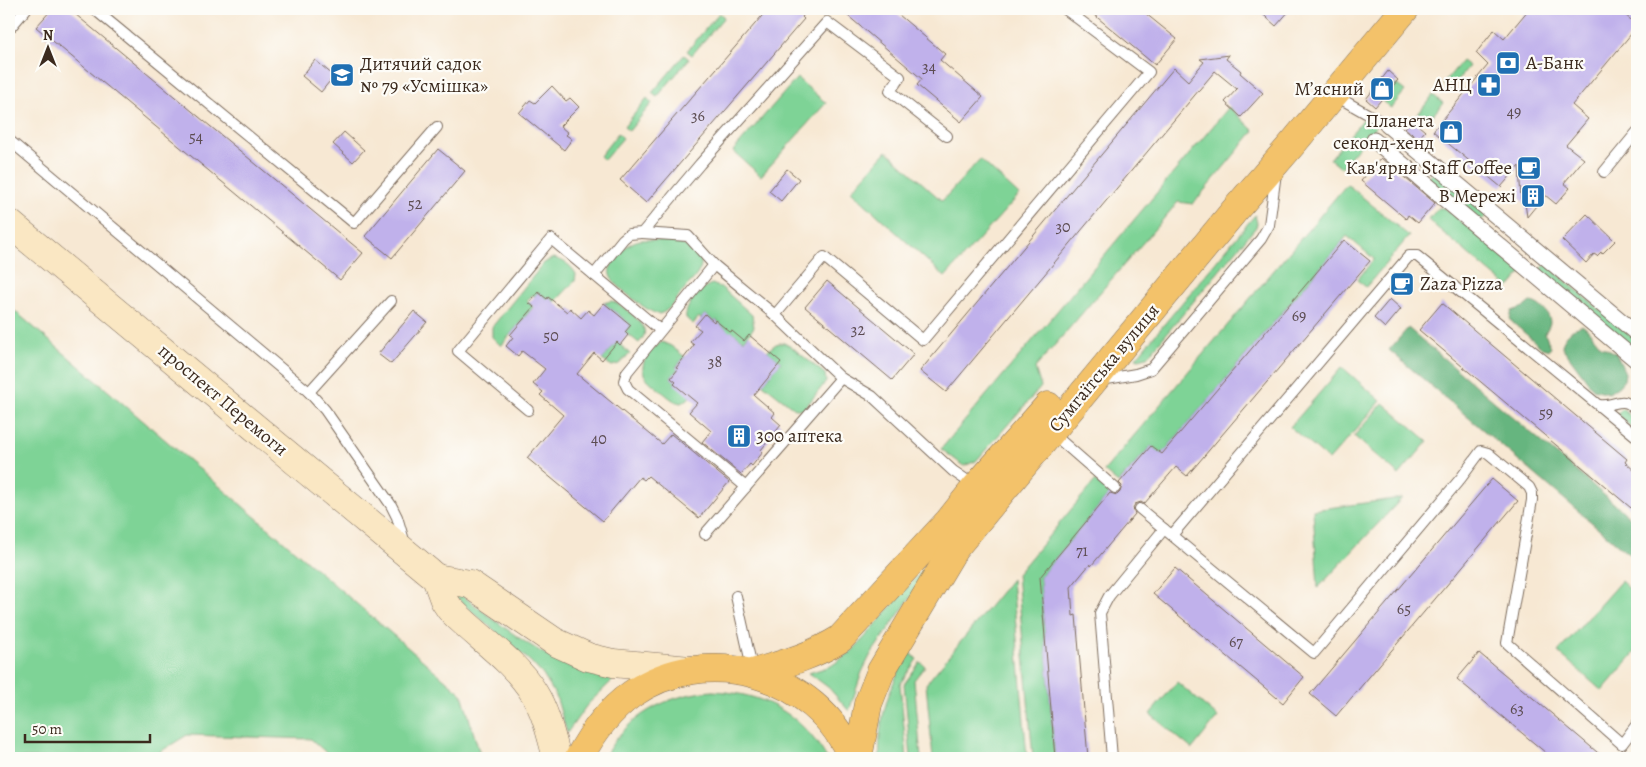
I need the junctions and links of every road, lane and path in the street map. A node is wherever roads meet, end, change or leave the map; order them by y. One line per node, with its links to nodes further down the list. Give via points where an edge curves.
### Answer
1 (26, 9): 6 (lane)
2 (94, 9): 9 (lane, via 354,223)
3 (1065, 9): 21 (lane, via 1149,72 923,340 824,257)
4 (1381, 9): 34 (main road, Сумгаїтська вулиця, via 1281,132)
5 (1405, 9): 7 (main road, Сумгаїтська вулиця)
6 (9, 29)
7 (1333, 94): 8 (lane); 14 (main road, Сумгаїтська вулиця)
8 (1387, 125): 23 (street)
9 (437, 127)
10 (1637, 132): 15 (lane)
11 (947, 136): 17 (lane, via 890,91 900,77 827,22)
12 (9, 140): 27 (lane)
13 (1374, 140): 24 (street)
14 (1278, 162): 26 (main road, Сумгаїтська вулиця, via 1234,210); 26 (lane, via 1268,226 1261,239 1151,369)
15 (1604, 172)
16 (9, 223): 39 (main road, проспект Перемоги)
17 (642, 233): 18 (lane, via 688,236); 19 (lane, via 629,234 623,239)
18 (714, 265): 21 (lane); 22 (lane)
19 (594, 275): 22 (lane); 29 (lane, via 551,239 458,351)
20 (391, 301): 27 (lane)
21 (775, 316): 25 (lane)
22 (660, 330): 33 (lane, via 627,372 625,385)
23 (1637, 334)
24 (1637, 360)
25 (841, 378): 33 (lane); 34 (lane, via 872,396 953,471)
26 (1093, 382): 31 (main road, Сумгаїтська вулиця)
27 (309, 392): 39 (lane, via 391,504 402,529)
28 (1599, 405): 30 (lane, via 1622,402); 32 (lane); 37 (lane, via 1417,256 1409,256)
29 (528, 410)
30 (1637, 411)
31 (1051, 432): 35 (lane); 48 (main road, Сумгаїтська вулиця, via 954,549 889,655 868,704)
32 (1637, 437)
33 (746, 487): 38 (lane)
34 (976, 487): 43 (main road, Сумгаїтська вулиця, via 949,521 840,639 826,648)
35 (1115, 488)
36 (1140, 509): 37 (lane)
37 (1168, 532): 44 (lane, via 1314,653 1481,451 1488,453 1532,493 1507,643 1622,744); 49 (lane, via 1109,596 1100,614)
38 (705, 534)
39 (408, 555): 40 (main road, проспект Перемоги)
40 (436, 578): 42 (main road, via 470,584 555,642 588,657 613,663); 45 (main road, via 450,609 527,682 541,706)
41 (736, 596): 43 (lane)
42 (690, 670): 43 (main road, via 732,669); 46 (main road, via 650,683 615,707)
43 (753, 673): 47 (main road, via 786,686 809,701 838,732)
44 (1637, 724)
45 (557, 758)
46 (579, 758)
47 (852, 758)
48 (858, 758)
49 (1112, 758)

